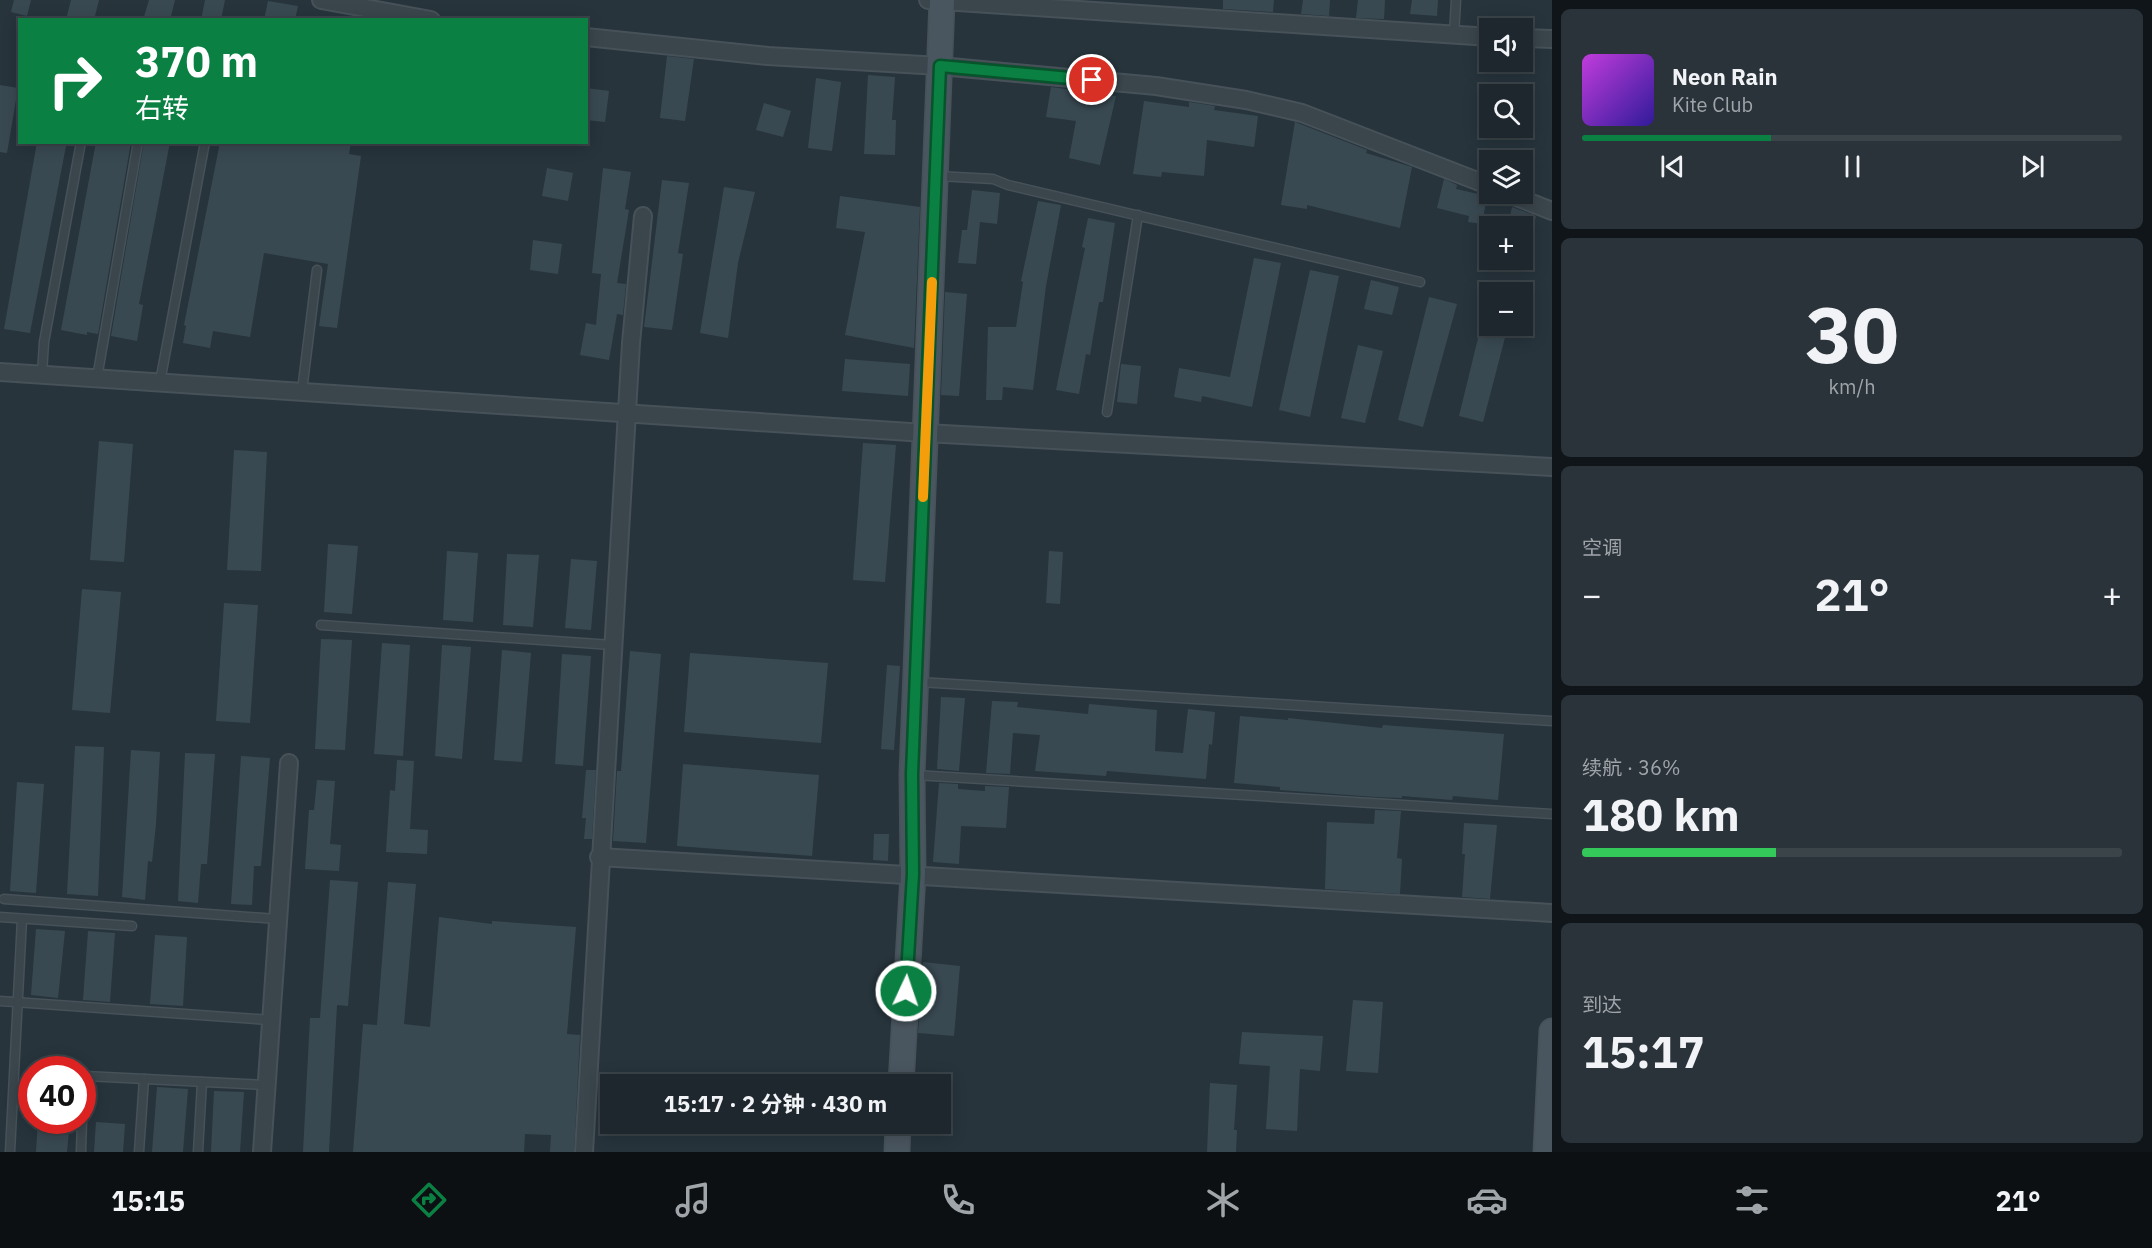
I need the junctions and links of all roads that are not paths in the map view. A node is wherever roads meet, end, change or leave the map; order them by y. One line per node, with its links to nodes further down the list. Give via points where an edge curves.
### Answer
1 (321, 0): 4 (street)
2 (938, 0): 5 (street); 10 (street)
3 (1456, 0): 5 (lane)
4 (420, 18)
5 (1454, 36): 7 (street)
6 (588, 37): 10 (street, via 768,56)
7 (1479, 37)
8 (1533, 38): 9 (street)
9 (1552, 39)
10 (940, 66): 14 (street); 15 (street, via 1156,86 1246,100 1302,113)
11 (81, 144): 23 (lane, via 44,342)
12 (138, 144): 24 (lane)
13 (205, 144): 25 (lane)
14 (937, 176): 18 (lane, via 993,179); 29 (street)
15 (1479, 182)
16 (1533, 203): 17 (street)
17 (1552, 211)
18 (1138, 215): 21 (lane); 27 (lane)
19 (643, 216): 28 (street)
20 (317, 270): 26 (lane)
21 (1420, 282)
22 (0, 372): 23 (street)
23 (42, 374): 24 (street)
24 (97, 378): 25 (street)
25 (160, 382): 26 (street)
26 (302, 391): 28 (street)
27 (1107, 412)
28 (627, 413): 29 (street); 32 (street)
29 (925, 433): 30 (street); 33 (street)
30 (1552, 467)
31 (321, 625): 32 (lane)
32 (612, 645): 38 (street)
33 (915, 682): 34 (lane); 36 (street)
34 (1552, 721)
35 (288, 763): 44 (street)
36 (912, 774): 37 (lane); 39 (street)
37 (1552, 814)
38 (599, 857): 39 (street); 62 (street)
39 (913, 874): 41 (street); 50 (street)
40 (4, 899): 44 (lane)
41 (1552, 913)
42 (0, 917): 43 (lane)
43 (22, 919): 45 (lane); 47 (lane)
44 (278, 919): 48 (street)
45 (132, 926)
46 (0, 1000): 47 (lane)
47 (18, 1002): 48 (lane); 57 (lane)
48 (270, 1020): 54 (street)
49 (1552, 1031): 64 (street)
50 (902, 1074)
51 (96, 1077): 52 (lane)
52 (144, 1079): 53 (lane); 59 (lane)
53 (202, 1082): 54 (lane); 60 (lane)
54 (266, 1085): 61 (street)
55 (82, 1134): 58 (lane)
56 (898, 1134): 63 (street)
57 (10, 1152)
58 (81, 1152)
59 (140, 1152)
60 (198, 1152)
61 (262, 1152)
62 (584, 1152)
63 (897, 1152)
64 (1545, 1152)

